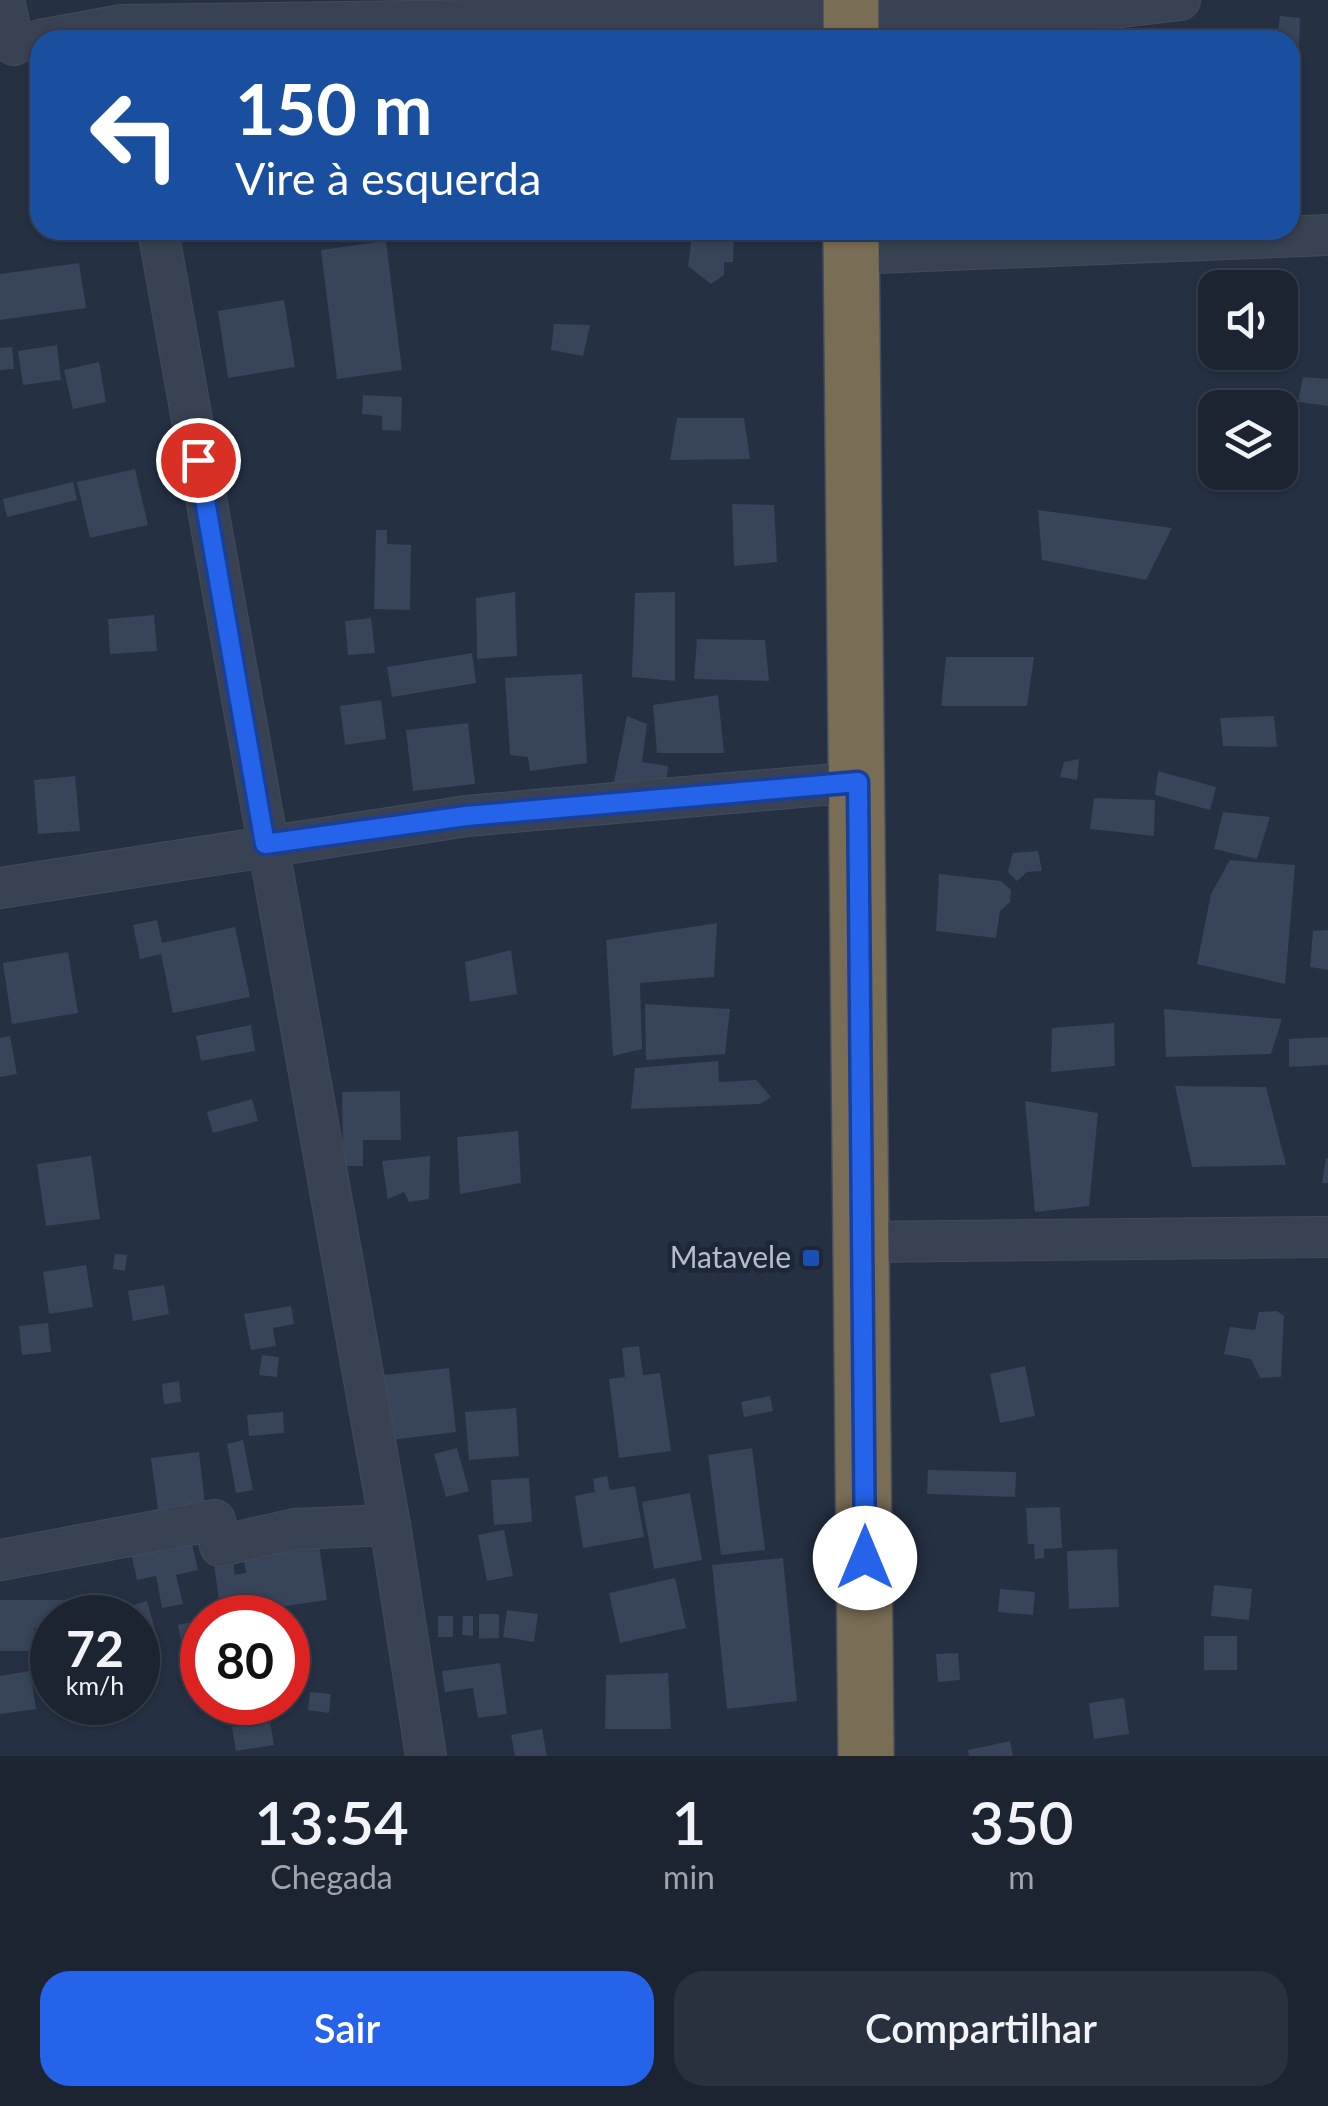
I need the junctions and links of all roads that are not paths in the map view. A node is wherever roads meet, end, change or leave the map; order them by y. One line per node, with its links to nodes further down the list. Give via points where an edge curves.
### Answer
1 (4, 0): 5 (street)
2 (1180, 0): 3 (street)
3 (851, 18): 4 (street)
4 (228, 30)
5 (24, 43)
6 (1300, 235): 7 (street)
7 (1328, 235)
8 (160, 240): 12 (street)
9 (987, 240): 10 (street)
10 (851, 242): 11 (highway)
11 (858, 782): 12 (street, via 466,816); 15 (highway)
12 (265, 844): 13 (street); 16 (street)
13 (0, 888)
14 (1328, 1237): 15 (street)
15 (863, 1242): 19 (highway)
16 (390, 1525): 17 (street, via 295,1529 220,1546 215,1520); 18 (street)
17 (0, 1560)
18 (426, 1756)
19 (866, 1756)

